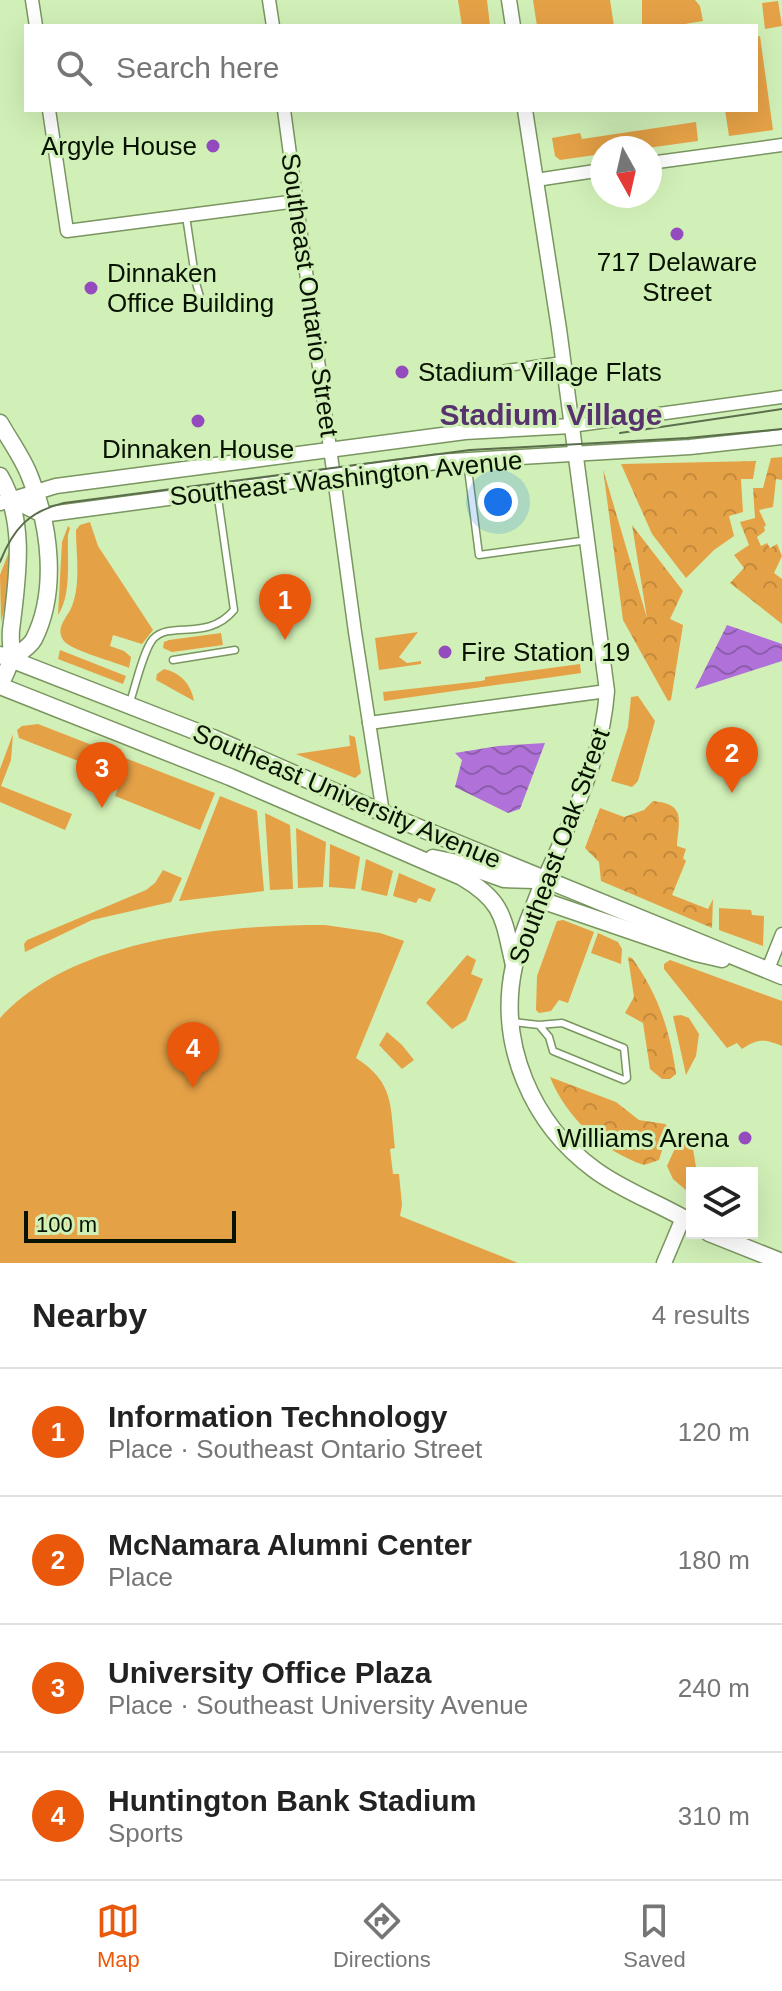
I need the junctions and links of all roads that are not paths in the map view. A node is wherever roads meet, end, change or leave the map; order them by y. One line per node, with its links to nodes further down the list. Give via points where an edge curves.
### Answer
1 (32, 0): 4 (street)
2 (269, 0): 5 (street)
3 (509, 0): 6 (street)
4 (36, 24)
5 (273, 24)
6 (513, 24)
7 (49, 112): 15 (street, via 67,231)
8 (284, 112): 14 (street, Southeast Ontario Street)
9 (525, 112): 13 (street, Southeast Oak Street)
10 (782, 145): 11 (street)
11 (662, 161)
12 (590, 172): 13 (street)
13 (536, 180): 17 (street, Southeast Oak Street)
14 (297, 201): 15 (street); 23 (street, Southeast Ontario Street)
15 (186, 216): 16 (lane)
16 (203, 307)
17 (562, 360): 18 (lane); 21 (street, Southeast Oak Street)
18 (480, 372)
19 (782, 397): 21 (street, Southeast Washington Avenue)
20 (0, 423): 29 (main road)
21 (571, 426): 23 (street, Southeast Washington Avenue, via 465,432); 24 (street, Southeast Oak Street)
22 (782, 437): 24 (street, Southeast Washington Avenue)
23 (332, 450): 26 (street, Southeast Ontario Street); 29 (street, Southeast Washington Avenue)
24 (575, 453): 25 (street, Southeast Washington Avenue); 32 (street, Southeast Oak Street)
25 (467, 460): 26 (street, Southeast Washington Avenue); 32 (lane, via 479,555)
26 (335, 475): 28 (street, Southeast Washington Avenue); 39 (street, Southeast Ontario Street)
27 (0, 476): 30 (main road)
28 (217, 491): 31 (street, Southeast Washington Avenue); 38 (lane, via 234,610 217,626 161,633 151,641)
29 (36, 492): 30 (street, Southeast Washington Avenue); 31 (main road)
30 (5, 501): 31 (street); 34 (main road, via 17,527 18,590)
31 (42, 515): 34 (main road, via 48,546 43,610 33,642)
32 (588, 540): 37 (street, Southeast Oak Street)
33 (235, 650): 35 (lane)
34 (6, 657): 36 (main road); 38 (main road, Southeast University Avenue)
35 (173, 660)
36 (0, 685): 41 (main road, Southeast University Avenue)
37 (607, 691): 39 (street); 42 (street, Southeast Oak Street, via 605,726 588,781)
38 (129, 705): 40 (main road, Southeast University Avenue)
39 (369, 723): 40 (street, Southeast Ontario Street)
40 (383, 813): 42 (main road, Southeast University Avenue)
41 (399, 852): 42 (main road, via 462,864 504,879); 45 (main road, Southeast University Avenue, via 483,889 497,906)
42 (544, 880): 43 (main road, Southeast Oak Street); 46 (main road, Southeast University Avenue)
43 (538, 899): 45 (main road, Southeast Oak Street); 46 (main road, via 696,953)
44 (782, 934): 46 (street)
45 (514, 965): 47 (main road, Southeast Oak Street)
46 (778, 971)
47 (509, 1022): 48 (lane); 49 (main road, Southeast Oak Street, via 535,1103 568,1147 598,1172)
48 (539, 1025): 48 (lane, via 562,1023 624,1048 627,1078 553,1051)
49 (686, 1219)
50 (686, 1224): 53 (street, Southeast Oak Street)
51 (724, 1239): 52 (main road)
52 (782, 1262)
53 (664, 1263)

